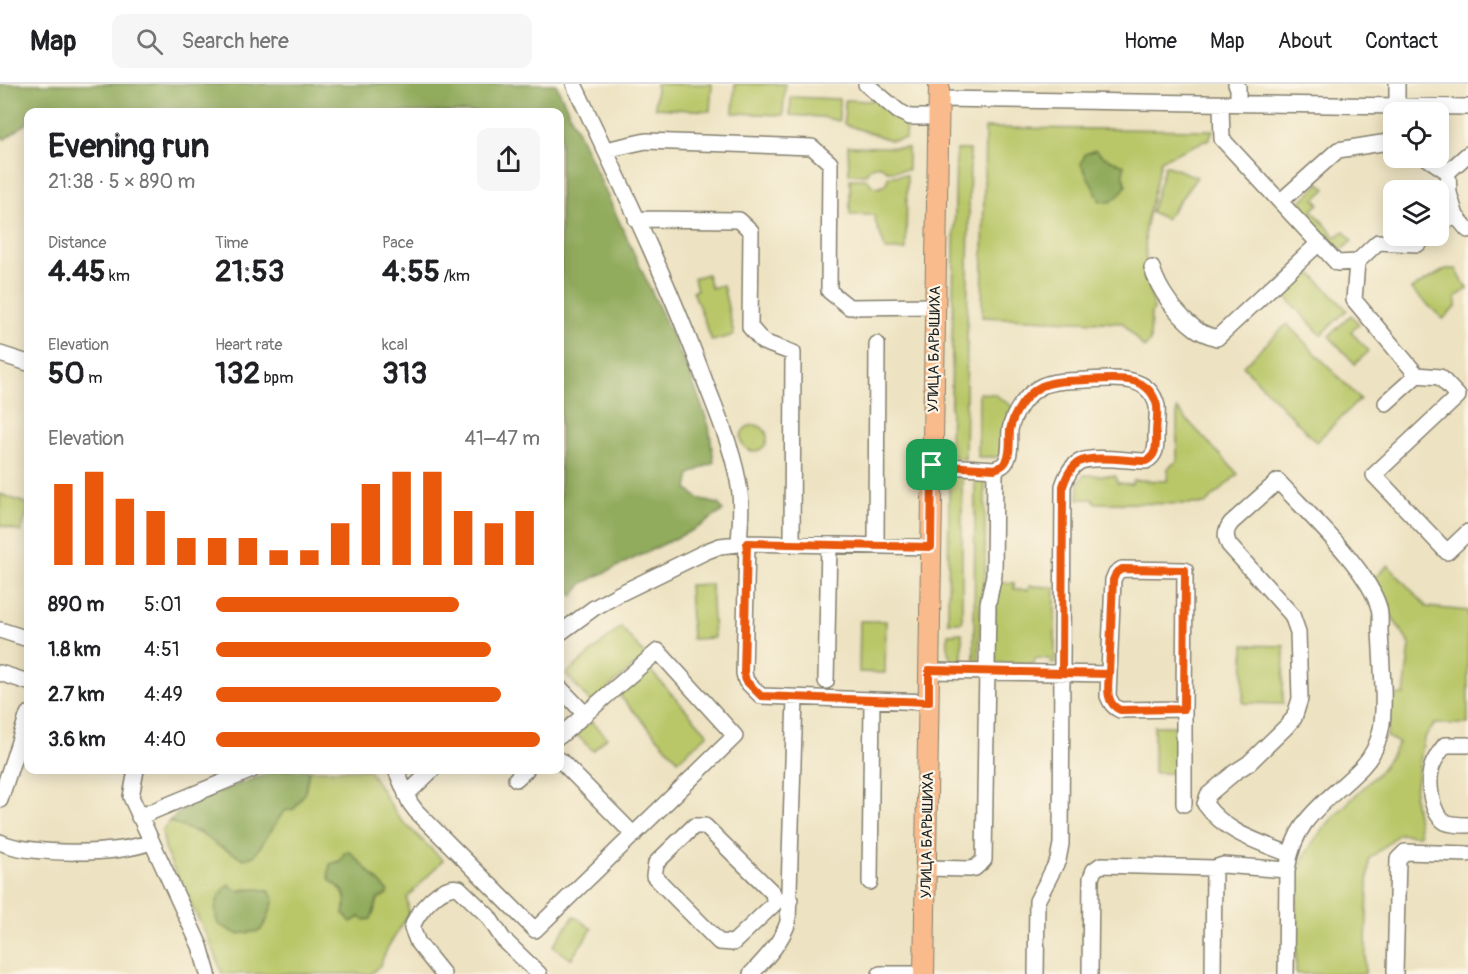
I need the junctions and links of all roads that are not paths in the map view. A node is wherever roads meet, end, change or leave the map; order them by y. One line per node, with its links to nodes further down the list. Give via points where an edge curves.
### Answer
1 (574, 84): 13 (street)
2 (866, 84): 5 (street, via 910,117)
3 (1236, 84): 8 (street)
4 (1397, 84): 6 (street)
5 (939, 100): 7 (street); 26 (main road, УЛИЦА БАРЫШИХА)
6 (1397, 102)
7 (1221, 104): 8 (street); 17 (street, via 1222,139)
8 (1238, 104): 9 (street)
9 (1383, 106)
10 (1449, 107): 11 (street)
11 (1468, 107)
12 (1383, 143): 17 (street, via 1338,150)
13 (605, 150): 19 (street); 26 (street, via 646,141 812,147 830,163 829,291 849,307)
14 (1468, 154): 16 (street)
15 (1442, 168): 16 (street)
16 (1448, 172): 18 (street)
17 (1281, 201): 23 (street)
18 (1456, 216): 20 (street); 21 (street)
19 (636, 219): 35 (street, via 695,355 734,467); 36 (street, via 739,220 751,231 750,327 762,342 794,354)
20 (1449, 220)
21 (1468, 230)
22 (1383, 242): 24 (street, via 1378,242)
23 (1319, 243): 24 (street, via 1337,263); 25 (street, via 1217,338 1197,330 1170,303)
24 (1357, 262): 30 (street, via 1354,300)
25 (1152, 268)
26 (934, 306): 32 (main road, УЛИЦА БАРЫШИХА)
27 (877, 344): 38 (street)
28 (0, 354): 29 (street)
29 (24, 362)
30 (1417, 375): 31 (street); 34 (street, via 1440,377 1458,396 1374,475 1447,552)
31 (1386, 403)
32 (932, 465): 33 (street); 39 (main road, УЛИЦА БАРЫШИХА)
33 (995, 469): 44 (street, via 994,575 988,603); 46 (street, via 1004,465 1008,457 1015,415 1040,386 1122,378 1146,388 1157,407 1153,457 1146,461 1080,461 1066,476)
34 (1468, 532)
35 (743, 543): 36 (street); 41 (street, via 707,551 594,608); 51 (street, via 746,681 761,696)
36 (792, 544): 37 (street)
37 (829, 545): 38 (street); 49 (street)
38 (876, 546): 39 (street)
39 (931, 547): 43 (main road, УЛИЦА БАРЫШИХА)
40 (0, 630): 42 (street)
41 (564, 630)
42 (24, 638)
43 (929, 670): 44 (street); 53 (main road, УЛИЦА БАРЫШИХА)
44 (987, 671): 46 (street); 74 (street, via 984,860 969,869)
45 (0, 673): 48 (street)
46 (1062, 673): 47 (street); 87 (street, via 1061,843 1059,860 1037,901)
47 (1109, 674): 54 (street, via 1108,696 1120,710); 54 (street, via 1116,573 1122,569 1185,570)
48 (24, 681)
49 (826, 681)
50 (564, 692): 55 (street)
51 (795, 698): 52 (street); 79 (street)
52 (873, 700): 53 (street); 77 (street)
53 (929, 702): 74 (main road, УЛИЦА БАРЫШИХА)
54 (1184, 709): 66 (street, via 1176,804)
55 (585, 714): 57 (street); 69 (street, via 658,651 735,736)
56 (24, 726): 65 (street)
57 (564, 732)
58 (1468, 746): 68 (street, via 1445,745 1431,770 1436,814 1450,824)
59 (564, 764): 69 (street)
60 (135, 774): 67 (street, via 131,797)
61 (242, 774): 67 (street)
62 (398, 774): 64 (street)
63 (428, 774): 64 (street)
64 (406, 795): 69 (street, via 416,811 536,930)
65 (0, 800)
66 (1204, 804): 72 (street, via 1241,835); 72 (street, via 1208,795 1286,727 1298,710 1300,660 1292,615 1226,537 1231,523 1278,481 1353,563 1380,609 1384,713 1377,746 1363,765 1308,817)
67 (139, 817): 71 (street)
68 (1468, 825)
69 (634, 835)
70 (0, 842): 71 (street, via 22,849 90,851 127,849)
71 (150, 842): 80 (street, via 174,902 200,946)
72 (1289, 854): 76 (street)
73 (1468, 854): 91 (street, via 1405,852 1398,858)
74 (927, 868): 86 (main road, УЛИЦА БАРЫШИХА)
75 (1214, 868): 76 (street, via 1223,865); 88 (street, via 1101,865 1094,870); 89 (street)
76 (1287, 870): 90 (street)
77 (870, 882)
78 (774, 900): 78 (street, via 773,893 705,826 694,826 656,863 654,876 719,942 733,944); 79 (street)
79 (790, 900): 83 (street, via 784,934)
80 (208, 974)
81 (443, 974): 82 (street, via 418,943 412,928 440,891 452,886 488,916 503,939)
82 (539, 974)
83 (751, 974)
84 (880, 974): 85 (street)
85 (918, 974)
86 (924, 974)
87 (1036, 974)
88 (1090, 974)
89 (1213, 974)
90 (1286, 974)
91 (1395, 974)

